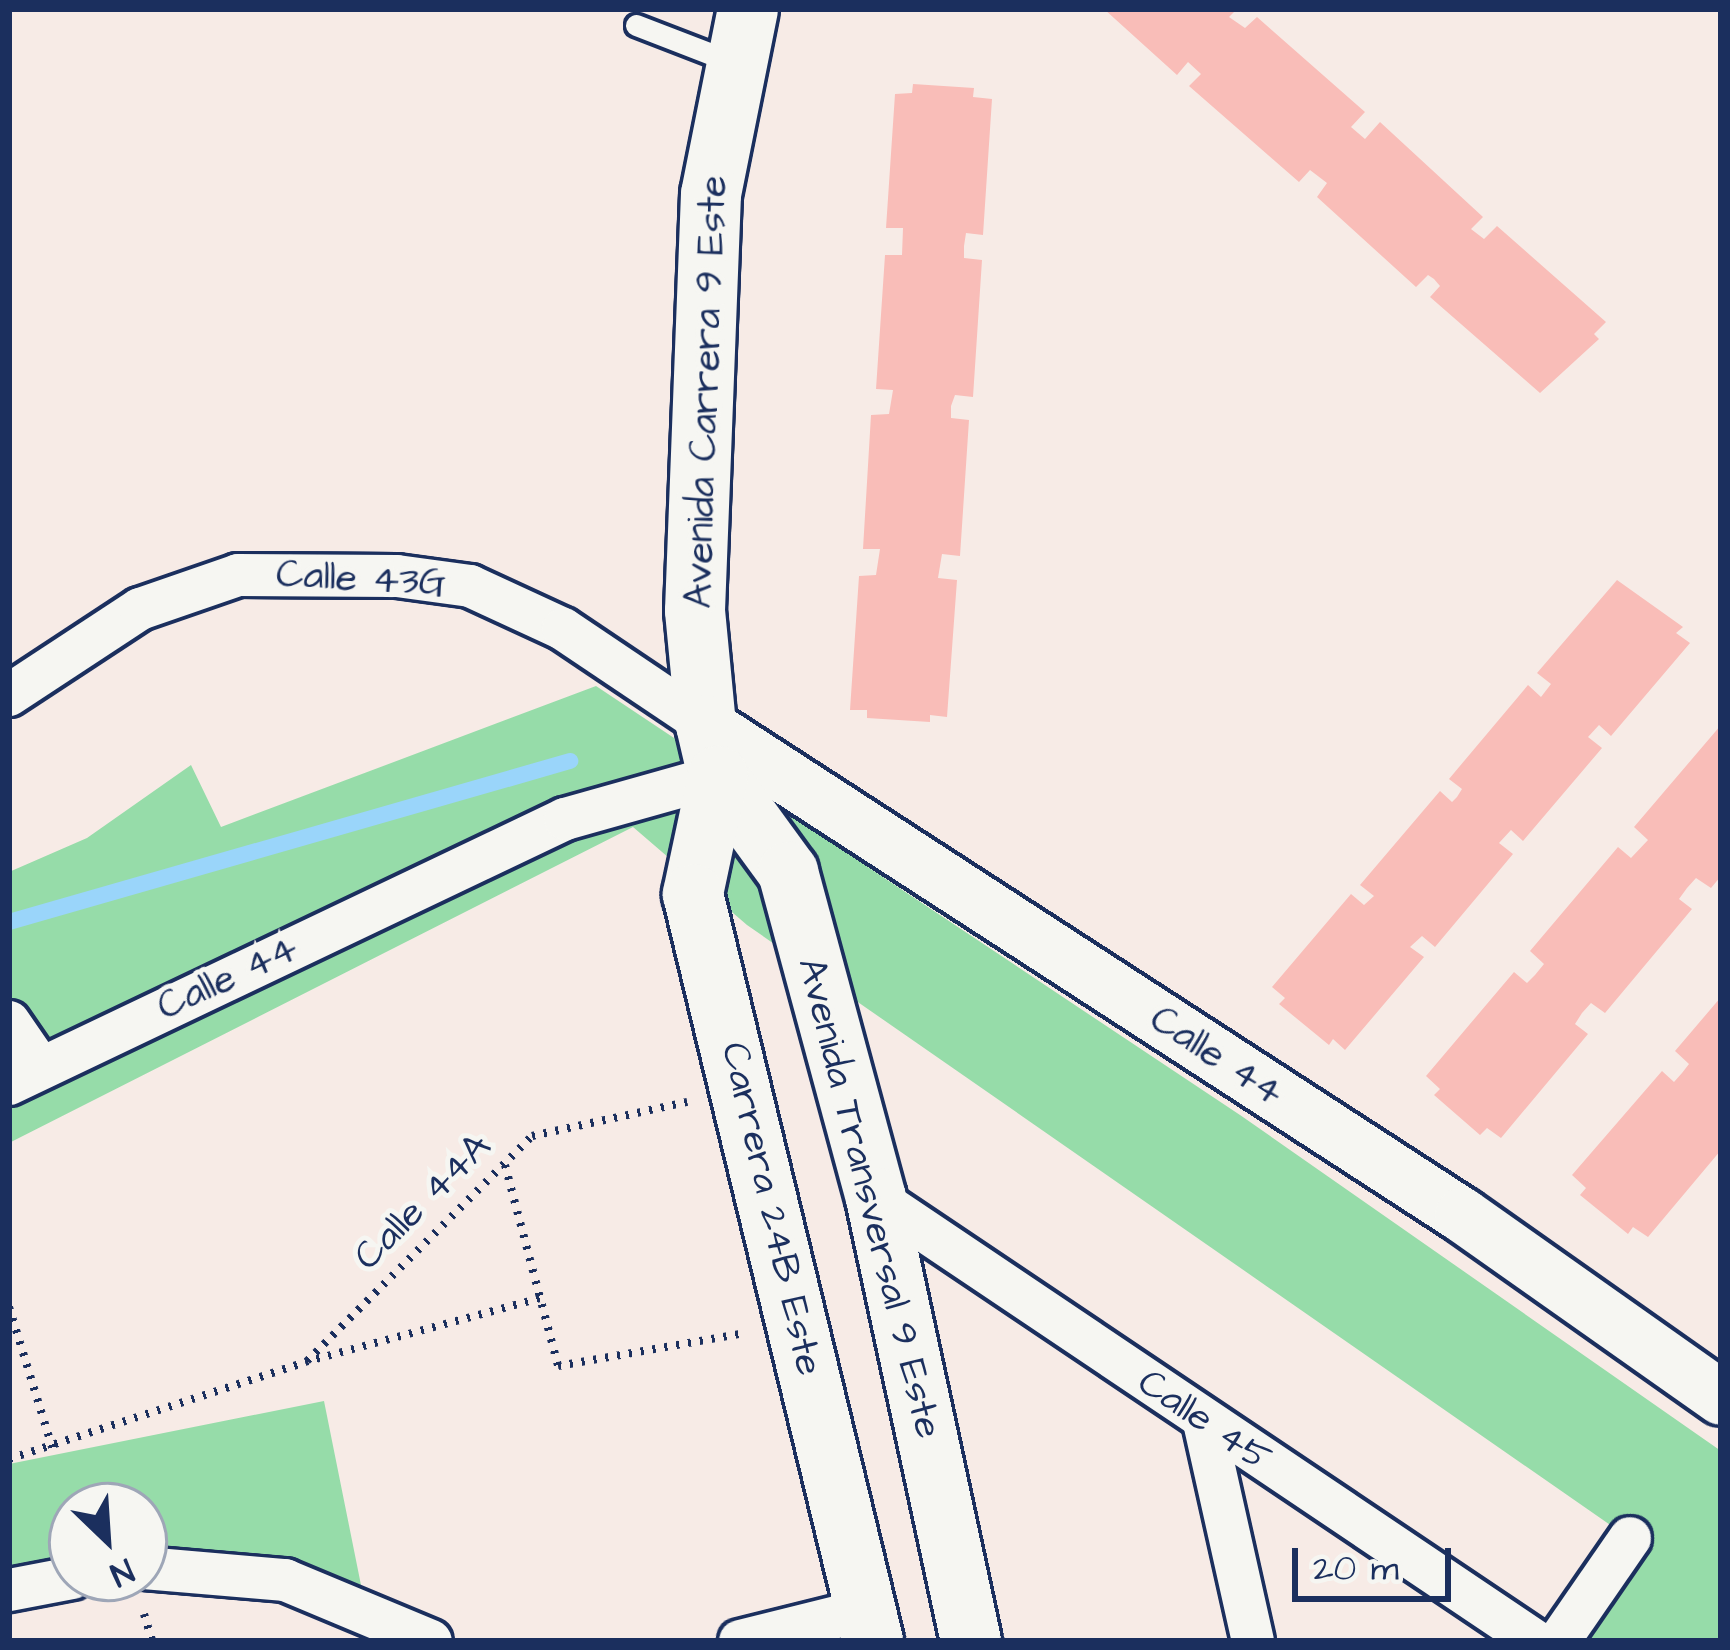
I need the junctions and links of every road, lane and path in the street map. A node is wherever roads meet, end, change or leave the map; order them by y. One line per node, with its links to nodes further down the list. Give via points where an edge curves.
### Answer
1 (636, 25): 2 (lane)
2 (740, 36): 4 (main road, Avenida Carrera 9 Este, via 711,194 695,611)
3 (9, 695): 4 (street, Calle 43G, via 140,609 238,575 397,576 470,586 562,628)
4 (712, 750): 6 (street, Calle 44); 7 (main road, Carrera 24B Este, via 693,894); 9 (main road, Avenida Transversal 9 Este, via 788,872); 14 (street, Calle 44, via 1462,1215)
5 (9, 1022): 6 (street)
6 (25, 1076)
7 (744, 1090): 8 (path, Calle 44A, via 532,1136); 12 (main road, Carrera 24B Este)
8 (505, 1163): 10 (path); 13 (path, Calle 44A)
9 (876, 1198): 15 (street, Calle 45); 25 (main road, Avenida Transversal 9 Este)
10 (542, 1298): 12 (path, via 558,1366); 13 (path)
11 (9, 1307): 16 (path)
12 (798, 1323): 22 (main road, Carrera 24B Este)
13 (305, 1362): 16 (path)
14 (1721, 1398)
15 (1204, 1422): 26 (street); 27 (street, Calle 45)
16 (53, 1450): 17 (path)
17 (9, 1459)
18 (1630, 1538): 28 (street)
19 (168, 1570): 23 (street, via 285,1580)
20 (48, 1582): 21 (street)
21 (9, 1589)
22 (869, 1625): 24 (street)
23 (431, 1641)
24 (740, 1641)
25 (971, 1641)
26 (1253, 1641)
27 (1534, 1641)
28 (1559, 1641)

